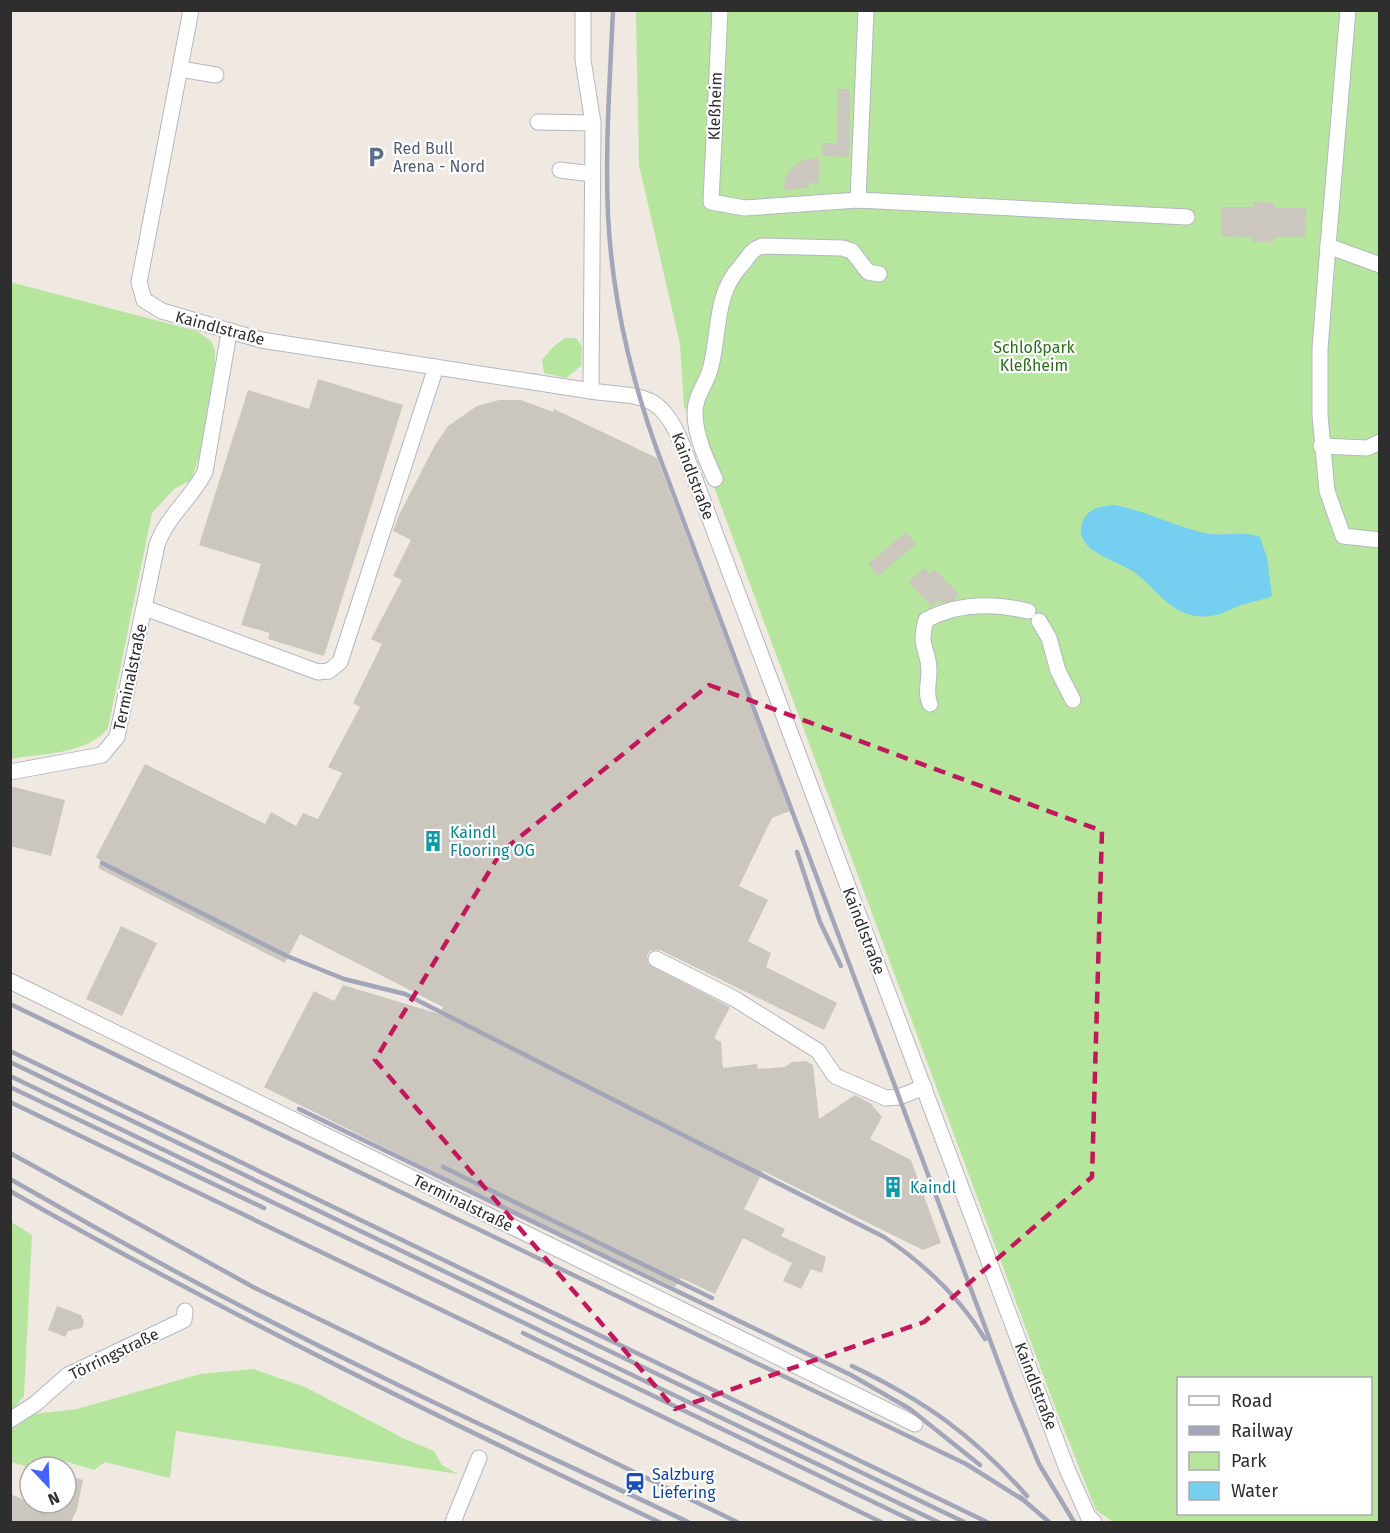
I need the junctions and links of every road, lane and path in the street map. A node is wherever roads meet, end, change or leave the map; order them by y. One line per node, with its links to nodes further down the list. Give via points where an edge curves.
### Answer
1 (191, 10): 6 (street, Kaindlstraße)
2 (583, 10): 9 (street, via 583,60)
3 (720, 10): 12 (street, Kleßheim, via 711,202 745,208)
4 (866, 10): 12 (street)
5 (1348, 10): 14 (street)
6 (180, 69): 7 (street); 17 (street, Kaindlstraße, via 141,272 141,291 152,307)
7 (216, 75)
8 (538, 122): 9 (street)
9 (593, 123): 11 (street)
10 (560, 170): 11 (street)
11 (592, 174): 19 (street)
12 (858, 200): 13 (street)
13 (1187, 217)
14 (1328, 246): 15 (street); 21 (street, via 1320,349)
15 (1380, 265)
16 (879, 274): 22 (street, via 868,272 852,251 842,248 762,246 752,249 731,275 720,309 709,373 697,395 695,414)
17 (229, 333): 18 (street, Kaindlstraße); 24 (street, Terminalstraße, via 205,472 196,489 163,526)
18 (436, 367): 19 (street, Kaindlstraße); 24 (street, via 340,662 329,671 318,672)
19 (591, 391): 30 (street, Kaindlstraße, via 650,400 669,416)
20 (1380, 442): 21 (street, via 1367,448)
21 (1321, 446): 23 (street, via 1327,491 1343,536)
22 (715, 479)
23 (1380, 540)
24 (145, 608): 27 (street, Terminalstraße, via 117,737 102,755)
25 (1073, 700): 26 (street, via 1058,671 1049,638 1033,616 999,605 979,605 941,612 926,620 921,638 929,668 926,695)
26 (930, 704)
27 (10, 772)
28 (656, 959): 30 (street, via 735,999 818,1051 835,1076 886,1098)
29 (10, 981): 33 (street, Terminalstraße)
30 (924, 1088): 36 (street, Kaindlstraße, via 1067,1469)
31 (185, 1311): 32 (street, Törringstraße, via 184,1320 68,1375)
32 (10, 1420)
33 (915, 1424)
34 (479, 1458): 35 (street)
35 (453, 1522)
36 (1094, 1522)

